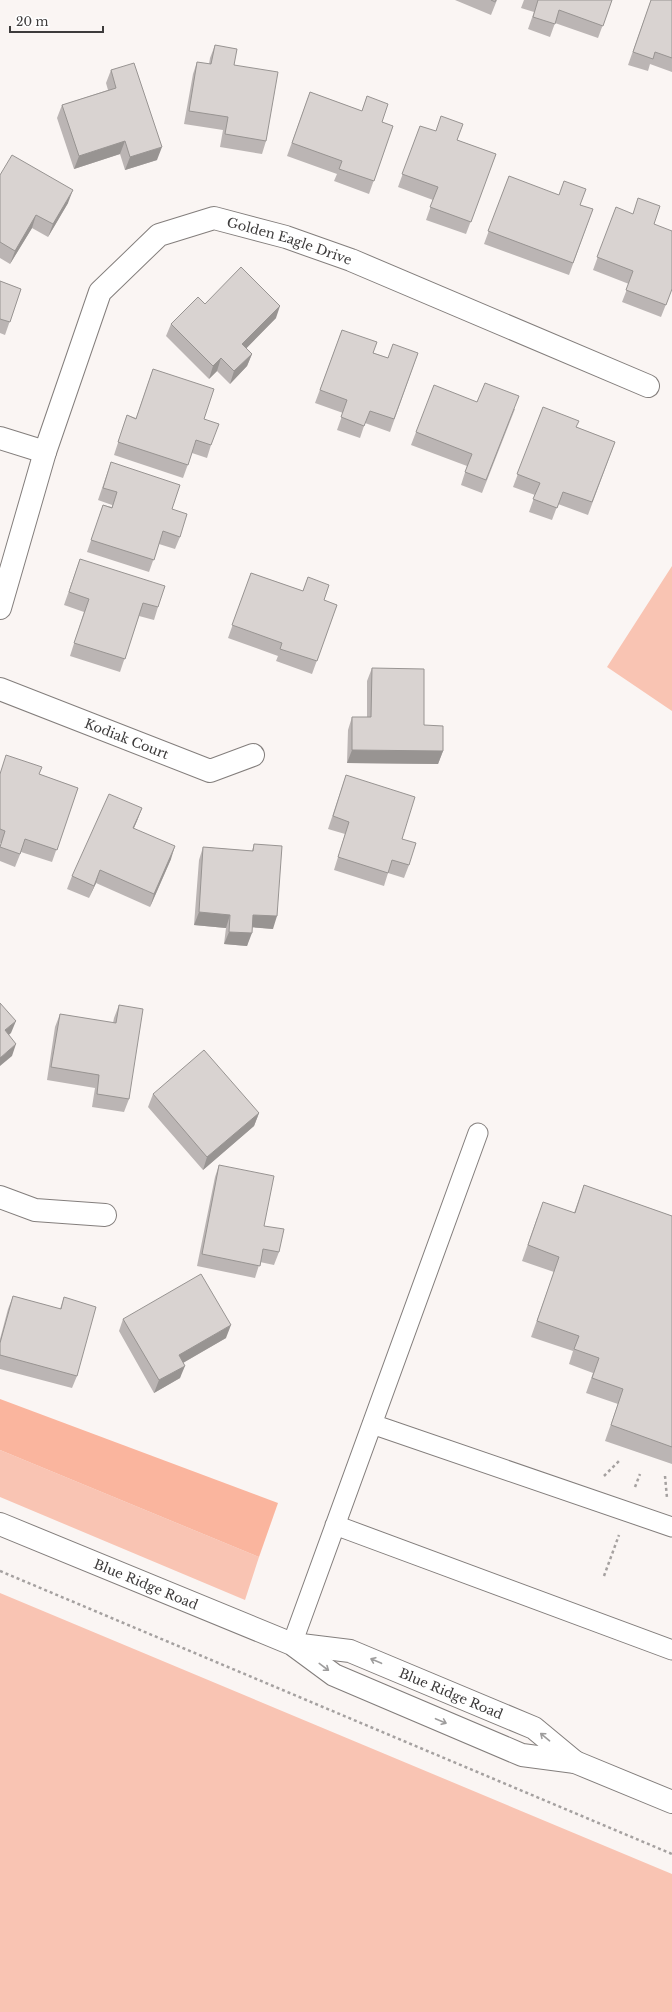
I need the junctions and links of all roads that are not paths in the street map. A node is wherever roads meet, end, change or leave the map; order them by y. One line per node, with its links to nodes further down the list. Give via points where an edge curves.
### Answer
1 (648, 386): 3 (street, Golden Eagle Drive, via 352,260 286,237 214,218 159,235 100,292)
2 (0, 438): 3 (street)
3 (45, 452): 4 (street, Golden Eagle Drive)
4 (0, 608)
5 (0, 689): 6 (street, Kodiak Court, via 210,771)
6 (253, 755)
7 (478, 1133): 10 (lane)
8 (0, 1197): 9 (street, via 35,1210)
9 (105, 1214)
10 (372, 1424): 12 (lane); 13 (lane)
11 (0, 1524): 14 (street, Blue Ridge Road)
12 (336, 1525): 14 (lane); 15 (lane)
13 (672, 1527)
14 (292, 1644): 16 (street, Blue Ridge Road, one-way to 16, via 334,1675 522,1755); 16 (street, Blue Ridge Road, one-way to 14, via 534,1728 350,1650)
15 (672, 1650)
16 (575, 1762): 17 (street, Blue Ridge Road)
17 (672, 1802)

